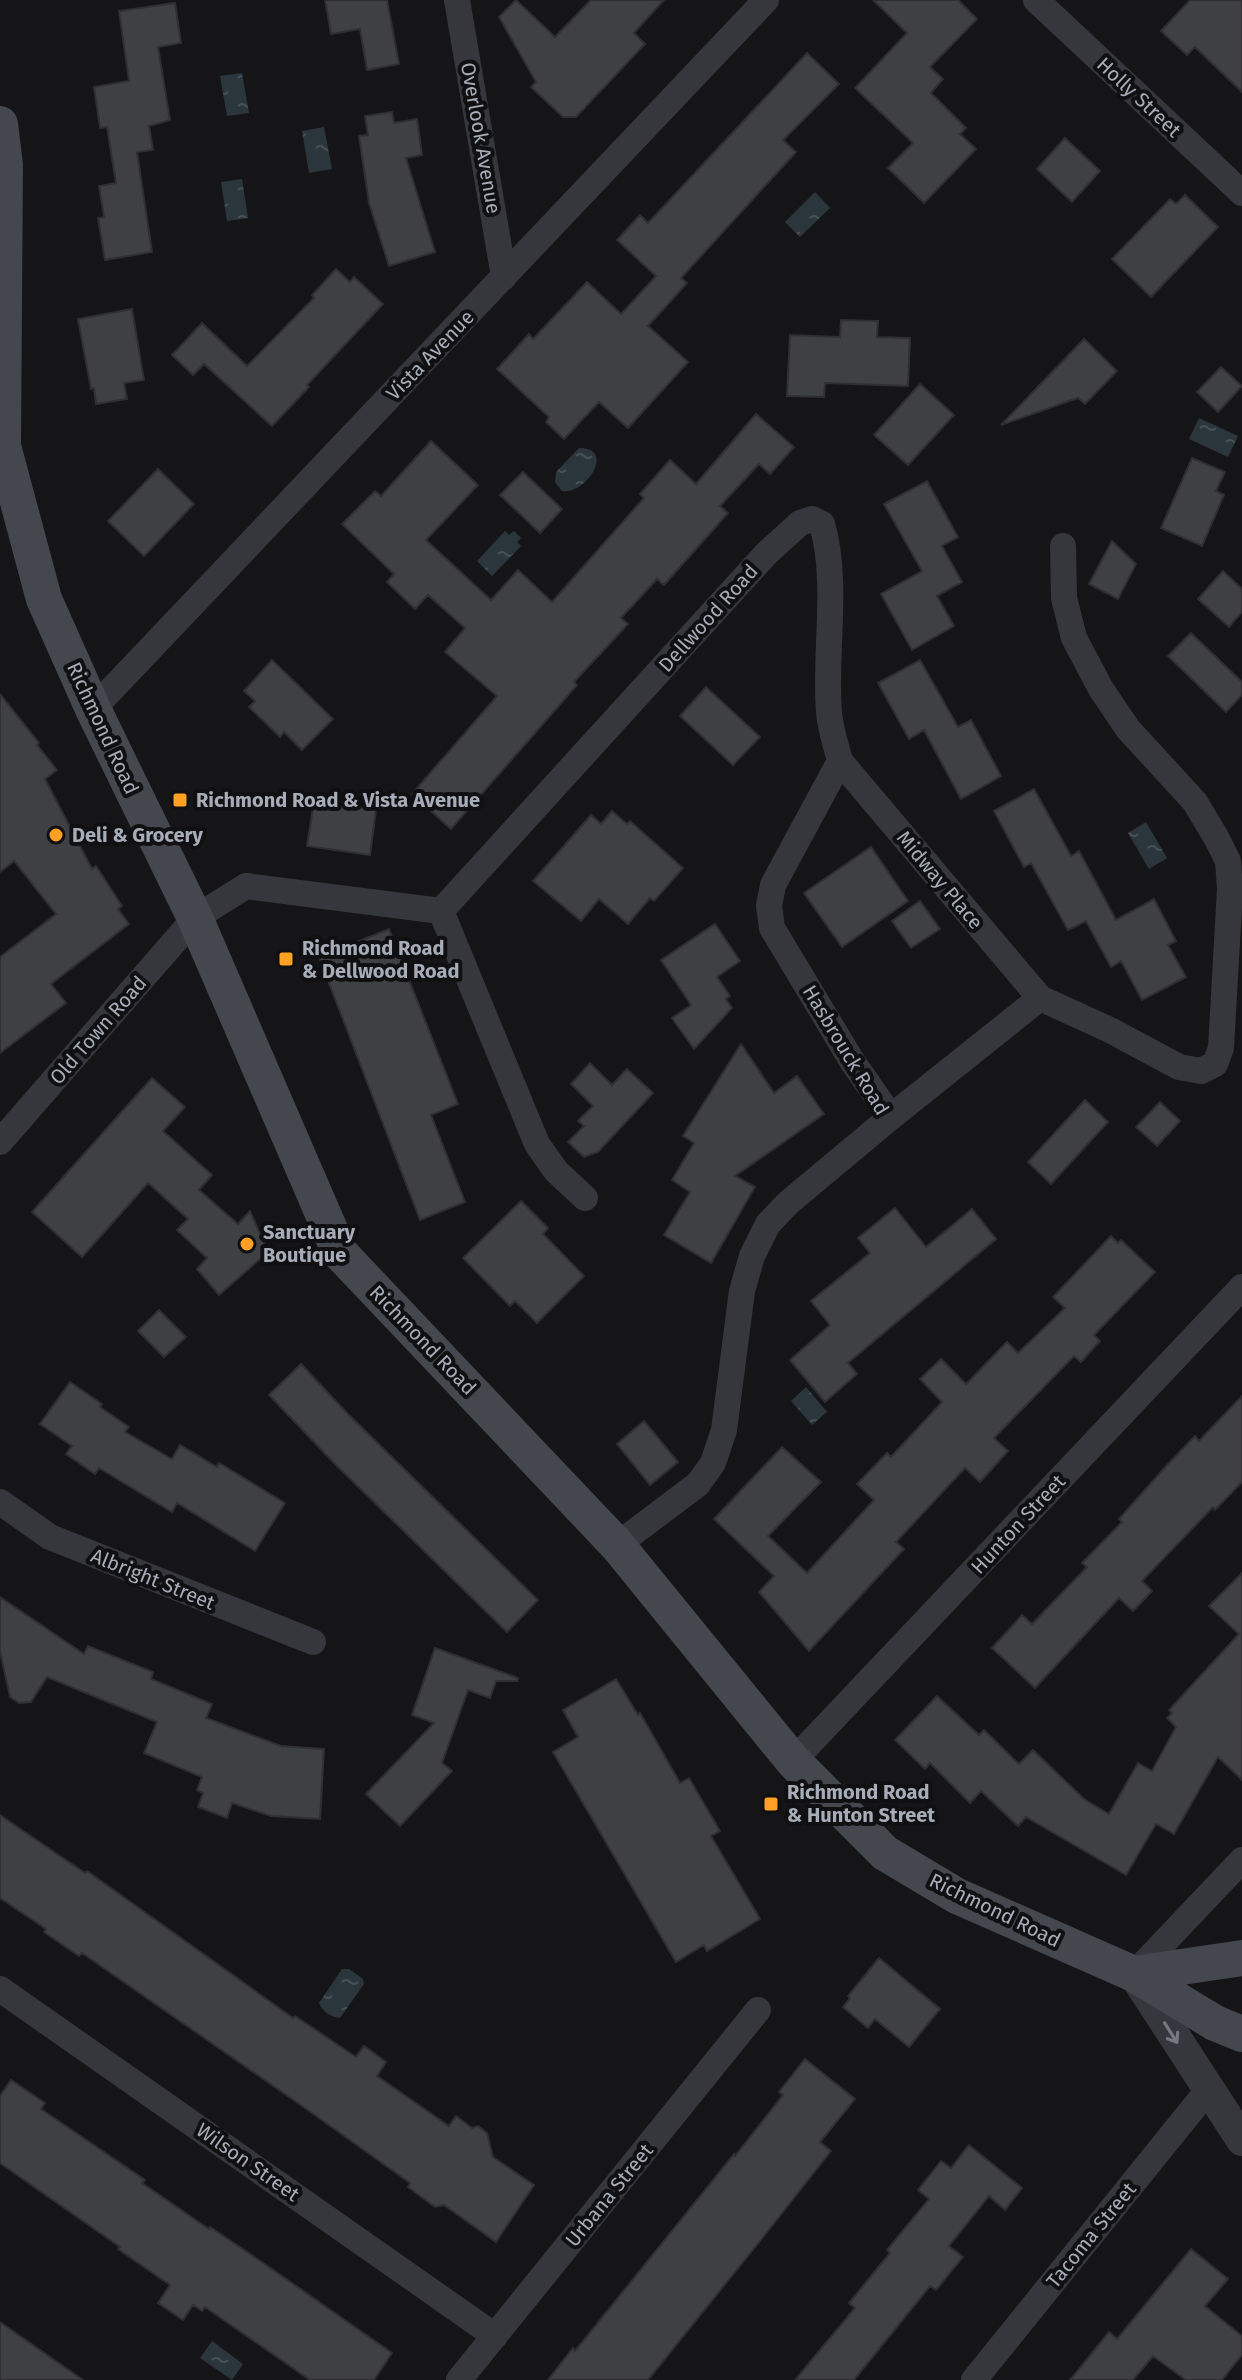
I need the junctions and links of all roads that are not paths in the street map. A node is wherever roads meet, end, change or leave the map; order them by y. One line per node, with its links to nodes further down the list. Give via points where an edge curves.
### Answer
1 (457, 0): 7 (street, Overlook Avenue)
2 (766, 0): 7 (street, Vista Avenue)
3 (1036, 0): 6 (street, Holly Street)
4 (0, 124): 5 (main road, Richmond Road)
5 (3, 167): 8 (main road, Richmond Road)
6 (1242, 193)
7 (504, 277): 10 (street, Vista Avenue)
8 (2, 448): 10 (main road, Richmond Road, via 44,599)
9 (1063, 546): 14 (street, via 1064,598 1074,638 1128,729 1195,802 1228,861 1221,1048 1215,1064 1201,1071 1179,1067)
10 (93, 709): 13 (main road, Richmond Road)
11 (840, 761): 12 (street, Dellwood Road, via 829,714 826,538 822,524 812,519 800,523 766,554); 14 (street, Midway Place); 15 (street, Hasbrouck Road, via 773,885 770,917 852,1061)
12 (441, 911): 13 (street, via 246,886); 17 (street, via 537,1144)
13 (195, 918): 16 (street, Old Town Road); 20 (main road, Richmond Road, via 340,1253)
14 (1040, 998): 15 (street)
15 (891, 1117): 20 (street, Hasbrouck Road, via 768,1224 742,1291 724,1430 713,1463 698,1484)
16 (0, 1142)
17 (585, 1198)
18 (1242, 1287): 22 (street, Hunton Street)
19 (0, 1502): 21 (street, Albright Street, via 50,1537)
20 (617, 1545): 22 (main road, Richmond Road)
21 (313, 1642)
22 (793, 1761): 25 (main road, Richmond Road, via 885,1853 957,1896)
23 (1242, 1860): 25 (street)
24 (1242, 1958): 25 (main road)
25 (1134, 1974): 28 (main road, Richmond Road); 29 (street, one-way to 29)
26 (0, 1989): 31 (street, Wilson Street)
27 (758, 2010): 31 (street, Urbana Street)
28 (1242, 2034)
29 (1208, 2090): 30 (street); 33 (street, Tacoma Street)
30 (1242, 2140)
31 (495, 2336): 32 (street, Urbana Street)
32 (459, 2380)
33 (974, 2380)

